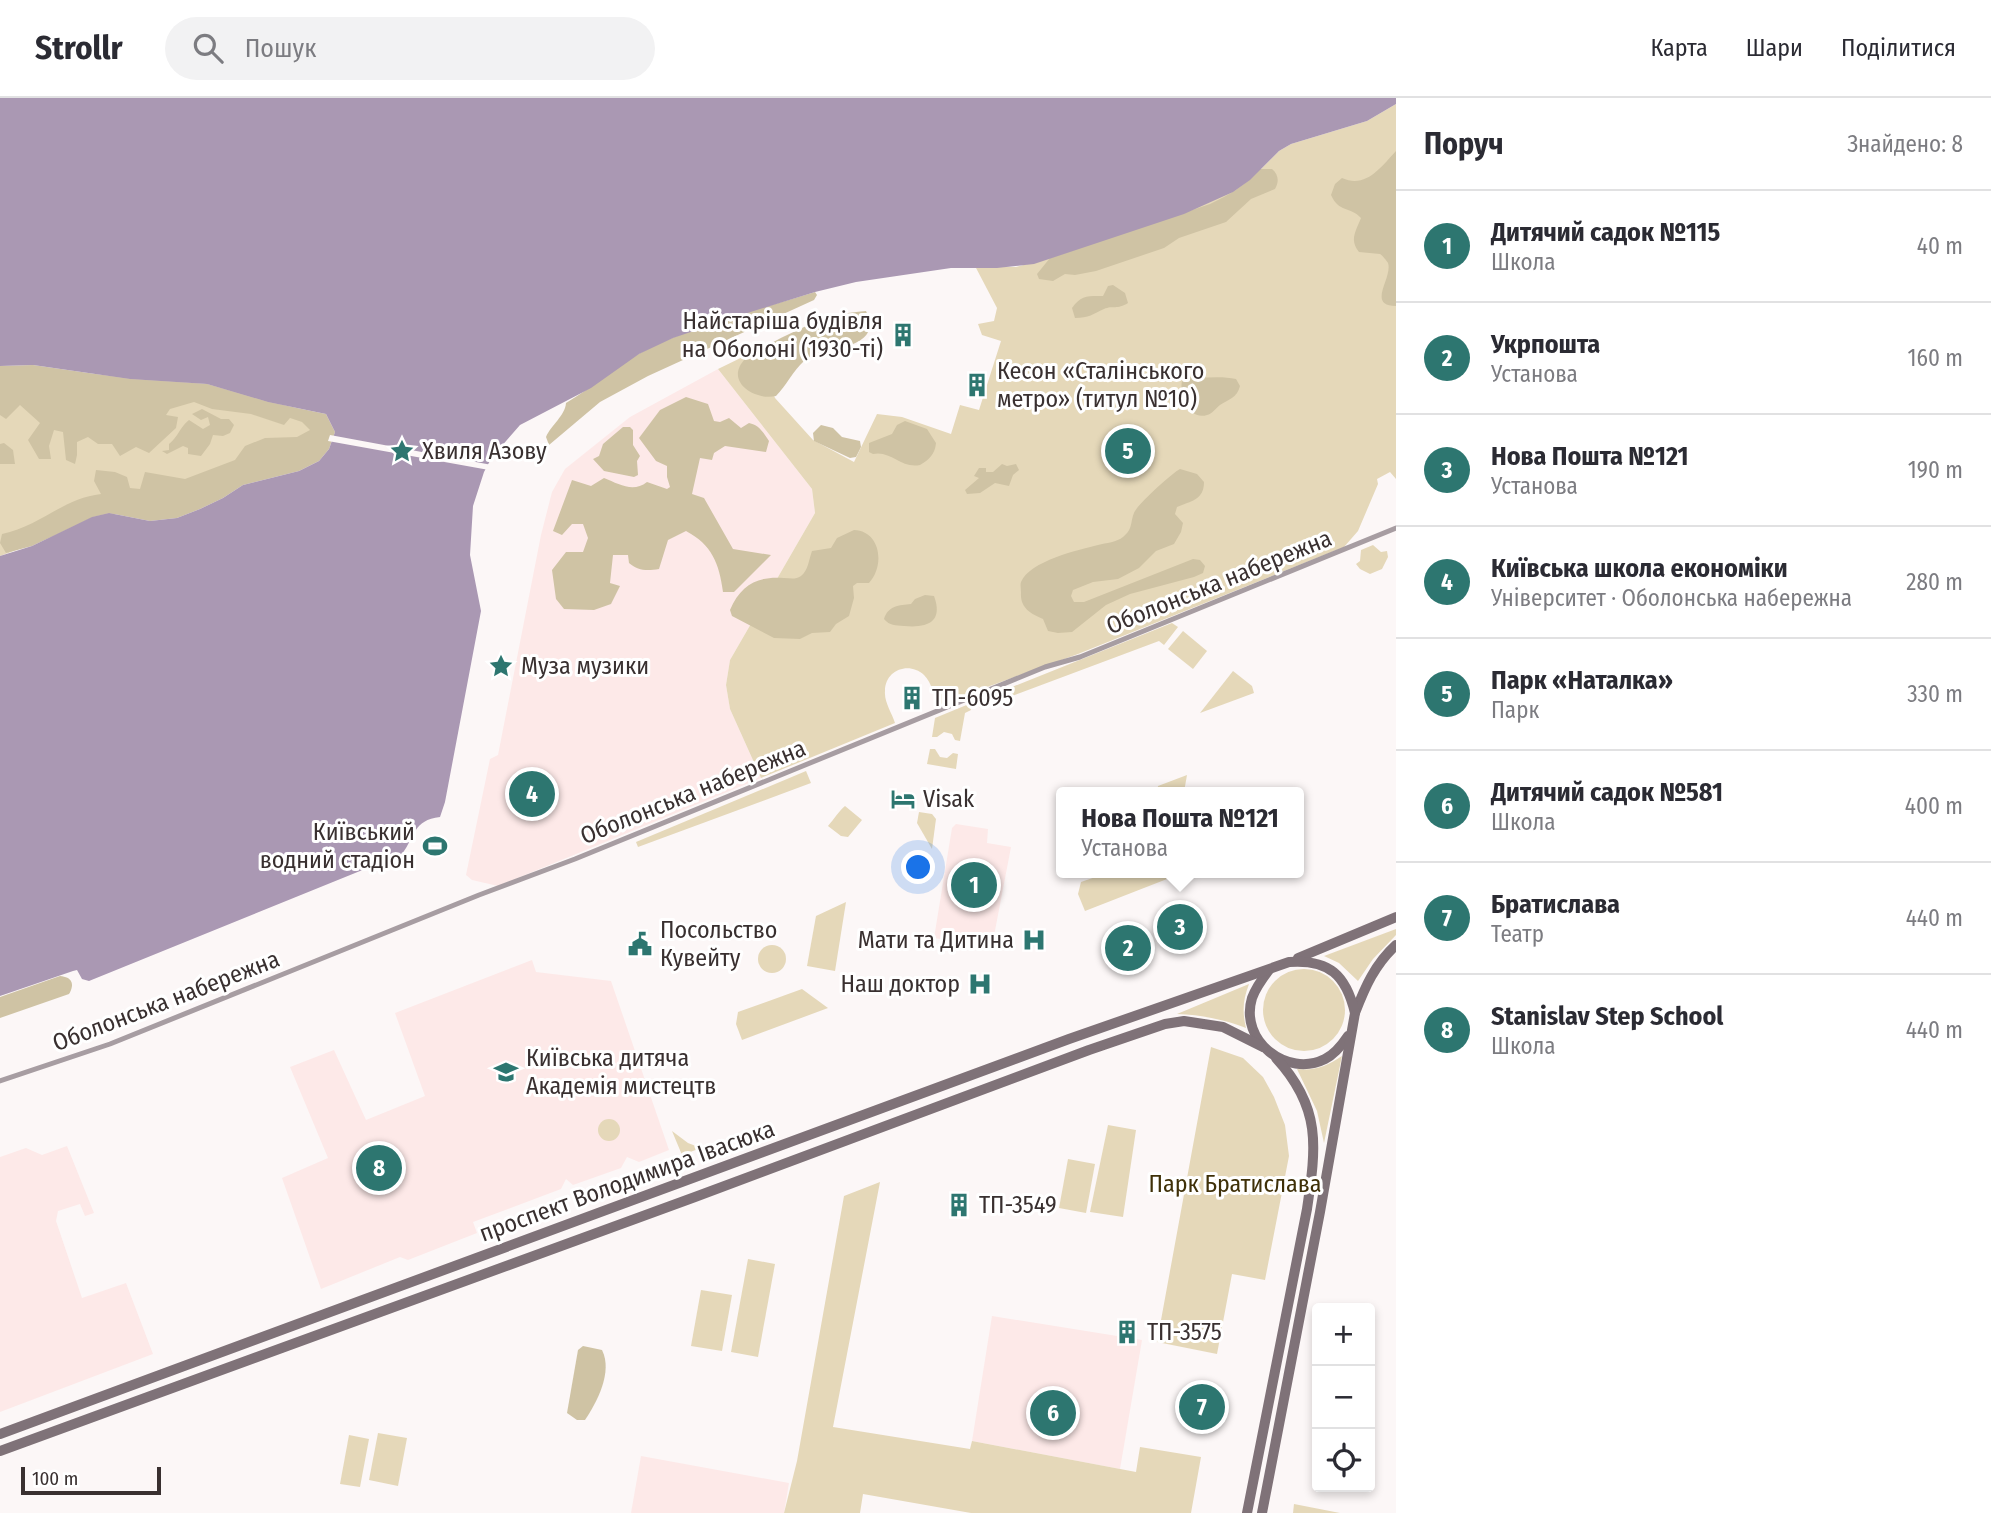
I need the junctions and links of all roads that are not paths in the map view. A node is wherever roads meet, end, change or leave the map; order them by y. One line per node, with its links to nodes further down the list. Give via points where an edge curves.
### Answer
1 (1396, 528): 10 (street, Оболонська набережна, via 123,1039)
2 (1396, 917): 4 (main road)
3 (1396, 945): 6 (main road, via 1376,967)
4 (1289, 962): 5 (main road); 6 (main road, via 1321,964 1334,972 1345,984)
5 (1269, 970): 8 (main road, via 1251,1000 1254,1033); 11 (main road, проспект Володимира Івасюка)
6 (1355, 1013): 7 (main road)
7 (1352, 1031): 9 (main road, via 1333,1053 1311,1064); 16 (main road)
8 (1263, 1047): 9 (main road); 12 (main road, проспект Володимира Івасюка, via 1223,1027 1184,1021 1165,1024)
9 (1276, 1058): 15 (main road, via 1294,1077 1310,1114 1314,1160)
10 (0, 1081)
11 (715, 1171): 12 (main road); 13 (main road, проспект Володимира Івасюка)
12 (720, 1187): 14 (main road, проспект Володимира Івасюка)
13 (0, 1434)
14 (0, 1451)
15 (1247, 1513)
16 (1262, 1513)

